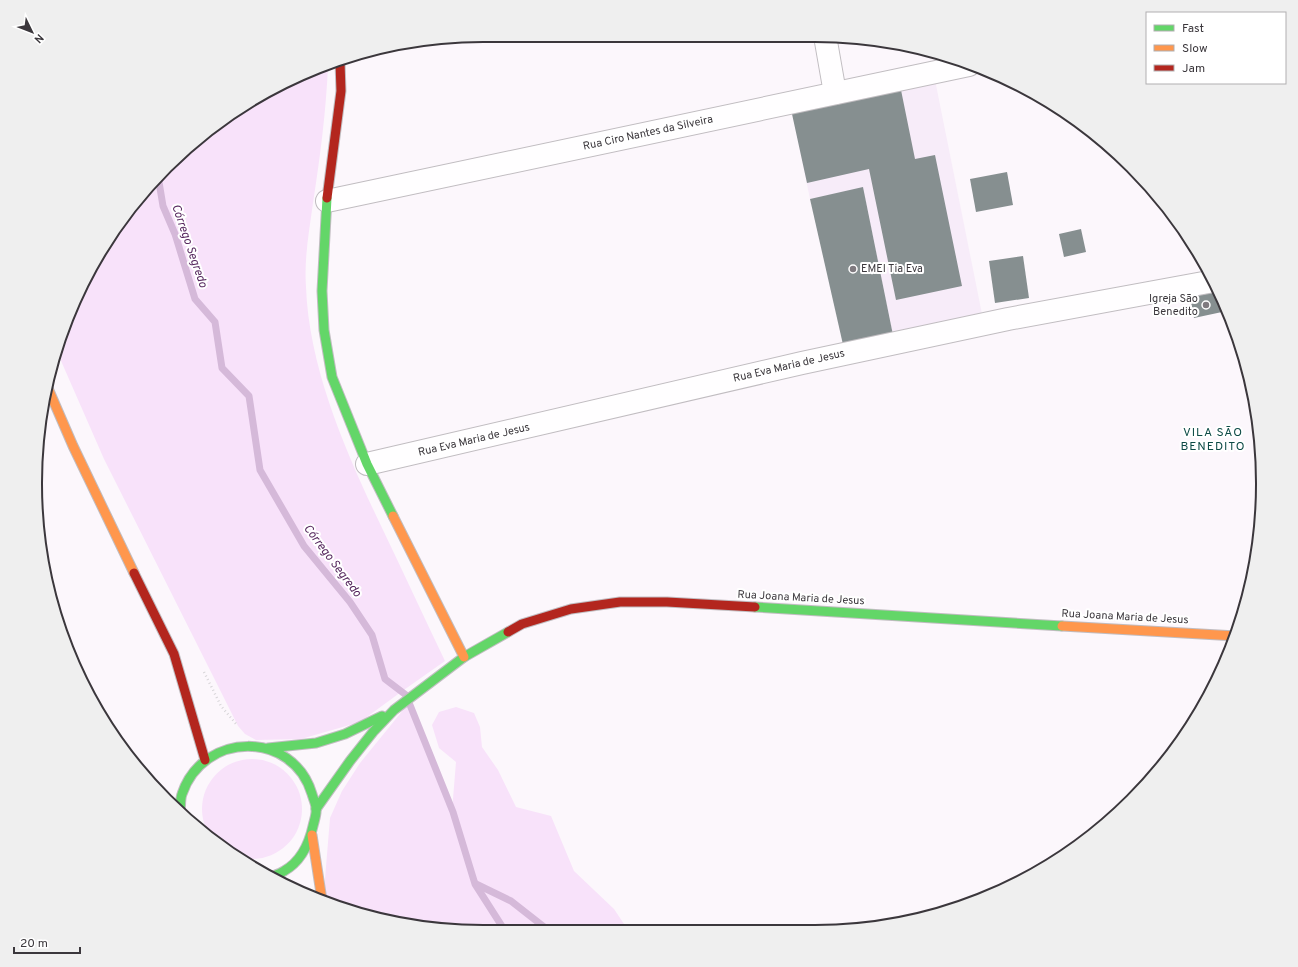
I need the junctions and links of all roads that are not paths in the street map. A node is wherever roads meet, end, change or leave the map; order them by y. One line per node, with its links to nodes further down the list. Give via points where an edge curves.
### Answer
1 (826, 42): 4 (street)
2 (340, 66): 5 (main road, via 341,91)
3 (960, 67): 4 (street, Rua Ciro Nantes da Silveira)
4 (835, 93): 5 (street, Rua Ciro Nantes da Silveira)
5 (327, 201): 8 (main road, via 322,291 324,330 332,377)
6 (1207, 281): 8 (street, Rua Eva Maria de Jesus, via 802,363)
7 (51, 394): 13 (main road, via 76,453 174,654)
8 (367, 464): 10 (main road)
9 (1229, 636): 10 (main road, Rua Joana Maria de Jesus, via 667,602 620,602 571,609 522,624)
10 (464, 657): 11 (main road, Rua Joana Maria de Jesus)
11 (398, 707): 12 (main road, Rua Joana Maria de Jesus, via 345,734 316,743); 15 (main road, Rua Joana Maria de Jesus, via 373,732)
12 (268, 748): 13 (main road, via 254,745 236,746 219,751); 15 (main road, via 292,761 309,783)
13 (204, 760): 14 (main road, via 191,776 182,795)
14 (181, 805)
15 (316, 809): 16 (main road)
16 (312, 835): 17 (main road, via 301,855); 18 (main road)
17 (277, 873)
18 (321, 893)

